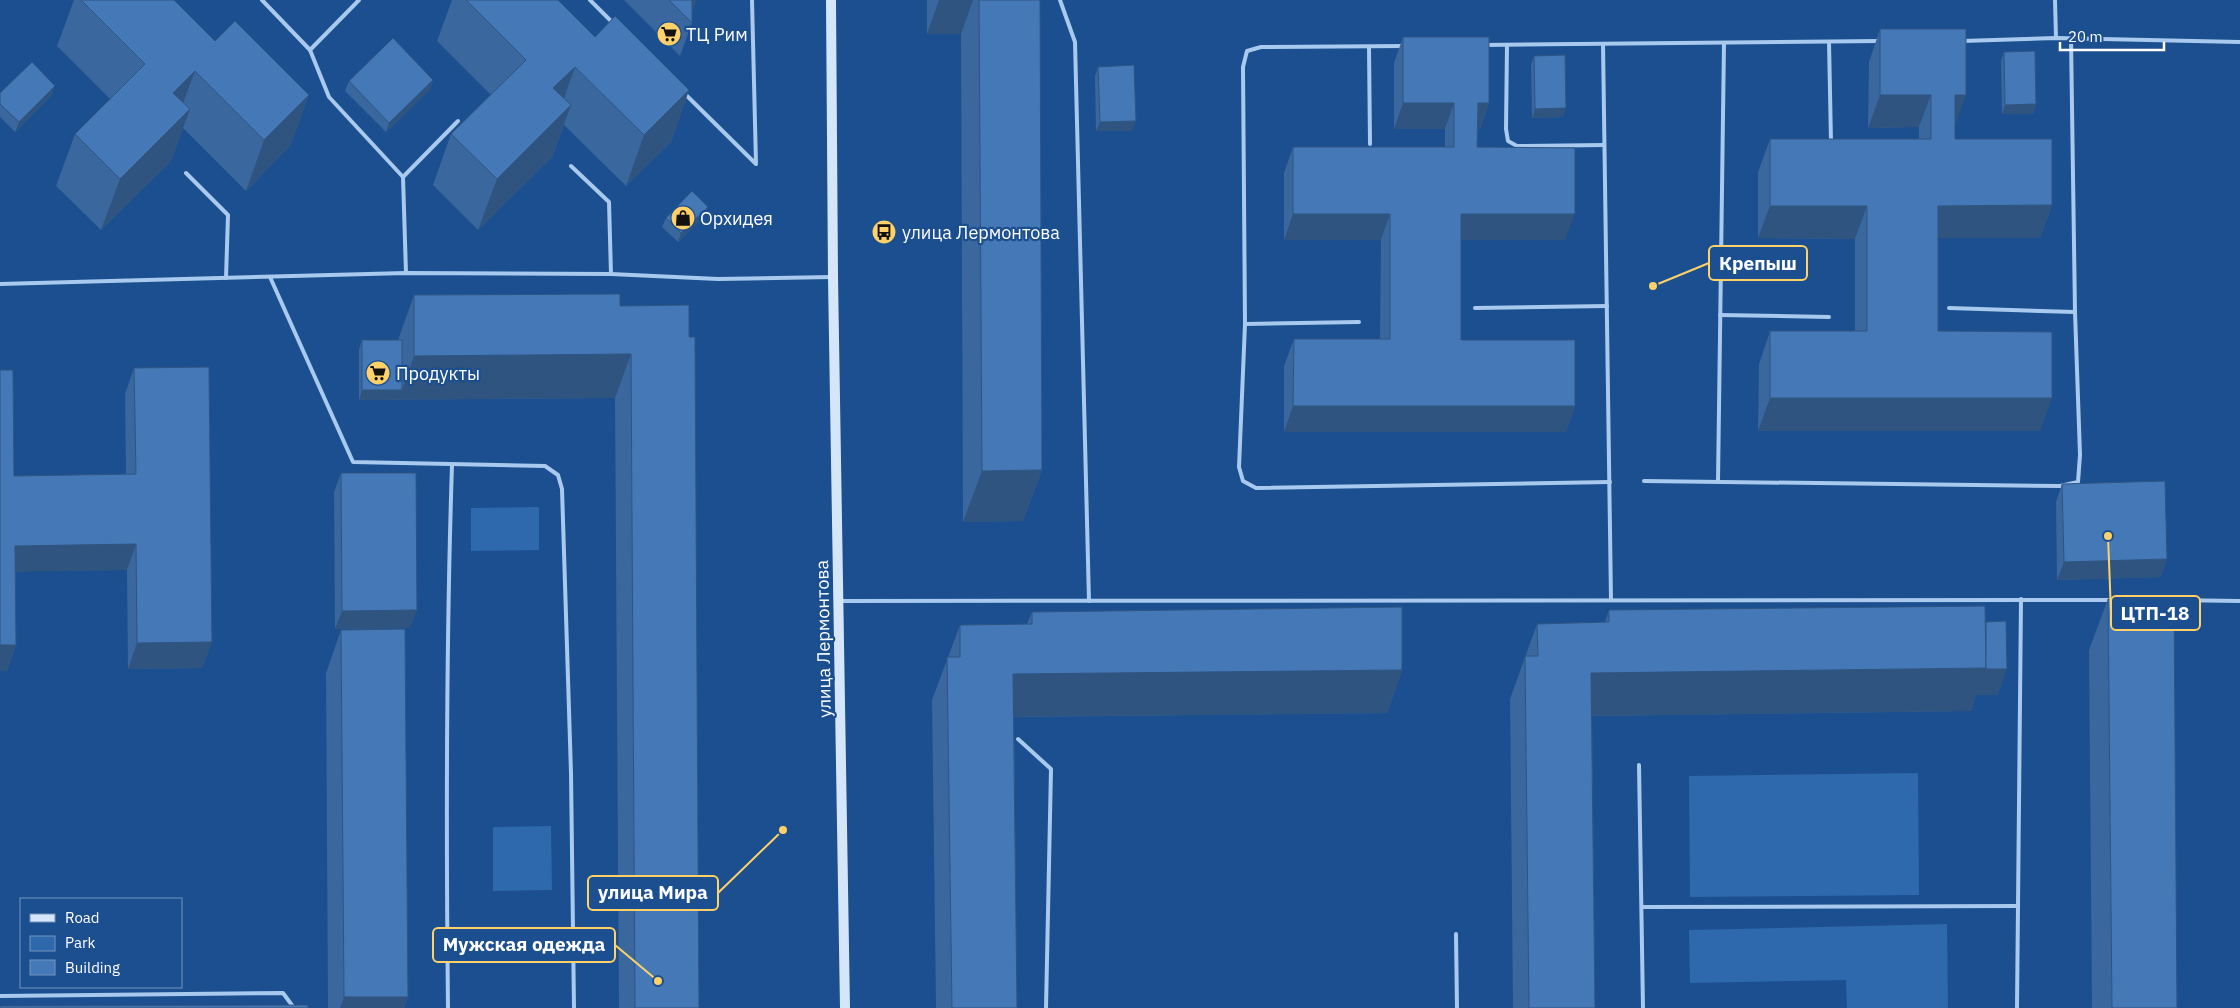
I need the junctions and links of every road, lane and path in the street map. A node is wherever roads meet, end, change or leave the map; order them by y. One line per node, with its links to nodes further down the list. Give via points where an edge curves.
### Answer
1 (262, 0): 21 (lane)
2 (359, 0): 21 (lane)
3 (590, 0): 8 (lane)
4 (752, 0): 22 (lane, via 756,164)
5 (831, 0): 32 (street, улица Лермонтова)
6 (1060, 0): 53 (lane, via 1075,42)
7 (2055, 0): 9 (lane)
8 (616, 26)
9 (2056, 38): 10 (lane); 12 (lane)
10 (2071, 38): 14 (lane); 39 (lane)
11 (1887, 41): 13 (lane)
12 (1954, 41)
13 (1829, 42): 15 (lane); 24 (lane)
14 (2240, 42)
15 (1724, 43): 16 (lane); 40 (lane)
16 (1603, 44): 18 (lane); 26 (lane)
17 (1477, 45): 18 (lane)
18 (1507, 45): 26 (lane, via 1508,141 1517,146)
19 (1369, 46): 20 (lane); 25 (lane); 43 (lane, via 1261,47 1247,51 1244,67)
20 (1408, 46)
21 (310, 50): 29 (lane, via 329,96)
22 (677, 86)
23 (458, 121): 29 (lane)
24 (1832, 142)
25 (1370, 144)
26 (1604, 145): 36 (lane)
27 (571, 166): 31 (lane, via 609,202)
28 (186, 173): 33 (lane, via 228,215)
29 (403, 177): 30 (lane)
30 (406, 273): 31 (lane); 34 (lane)
31 (611, 274): 32 (lane, via 718,279)
32 (833, 277): 52 (street, улица Лермонтова)
33 (226, 278): 34 (lane); 35 (lane)
34 (270, 278): 44 (lane, via 353,462)
35 (0, 284)
36 (1607, 306): 37 (lane); 46 (lane)
37 (1475, 308)
38 (1949, 308): 39 (lane)
39 (2075, 312): 47 (lane, via 2078,482 2060,486)
40 (1720, 315): 41 (lane); 47 (lane)
41 (1829, 317)
42 (1359, 322): 43 (lane)
43 (1245, 324): 46 (lane, via 1239,467 1243,481 1256,488)
44 (452, 465): 62 (lane, via 447,652); 63 (lane, via 545,466 558,475 562,489)
45 (1644, 481): 47 (lane)
46 (1610, 482): 48 (lane)
47 (1718, 482)
48 (1611, 600): 49 (lane); 53 (lane)
49 (2021, 600): 50 (lane); 57 (lane)
50 (2121, 600)
51 (2161, 600): 54 (lane)
52 (839, 601): 53 (lane); 64 (street, улица Лермонтова)
53 (1089, 601)
54 (2240, 601)
55 (1018, 739): 65 (lane, via 1051,770)
56 (1639, 765): 58 (lane)
57 (2018, 906): 58 (lane); 68 (lane)
58 (1642, 908): 67 (lane)
59 (1456, 934): 66 (lane)
60 (0, 996): 61 (lane, via 284,993)
61 (294, 1008)
62 (448, 1008)
63 (574, 1008)
64 (845, 1008)
65 (1046, 1008)
66 (1457, 1008)
67 (1643, 1008)
68 (2017, 1008)

